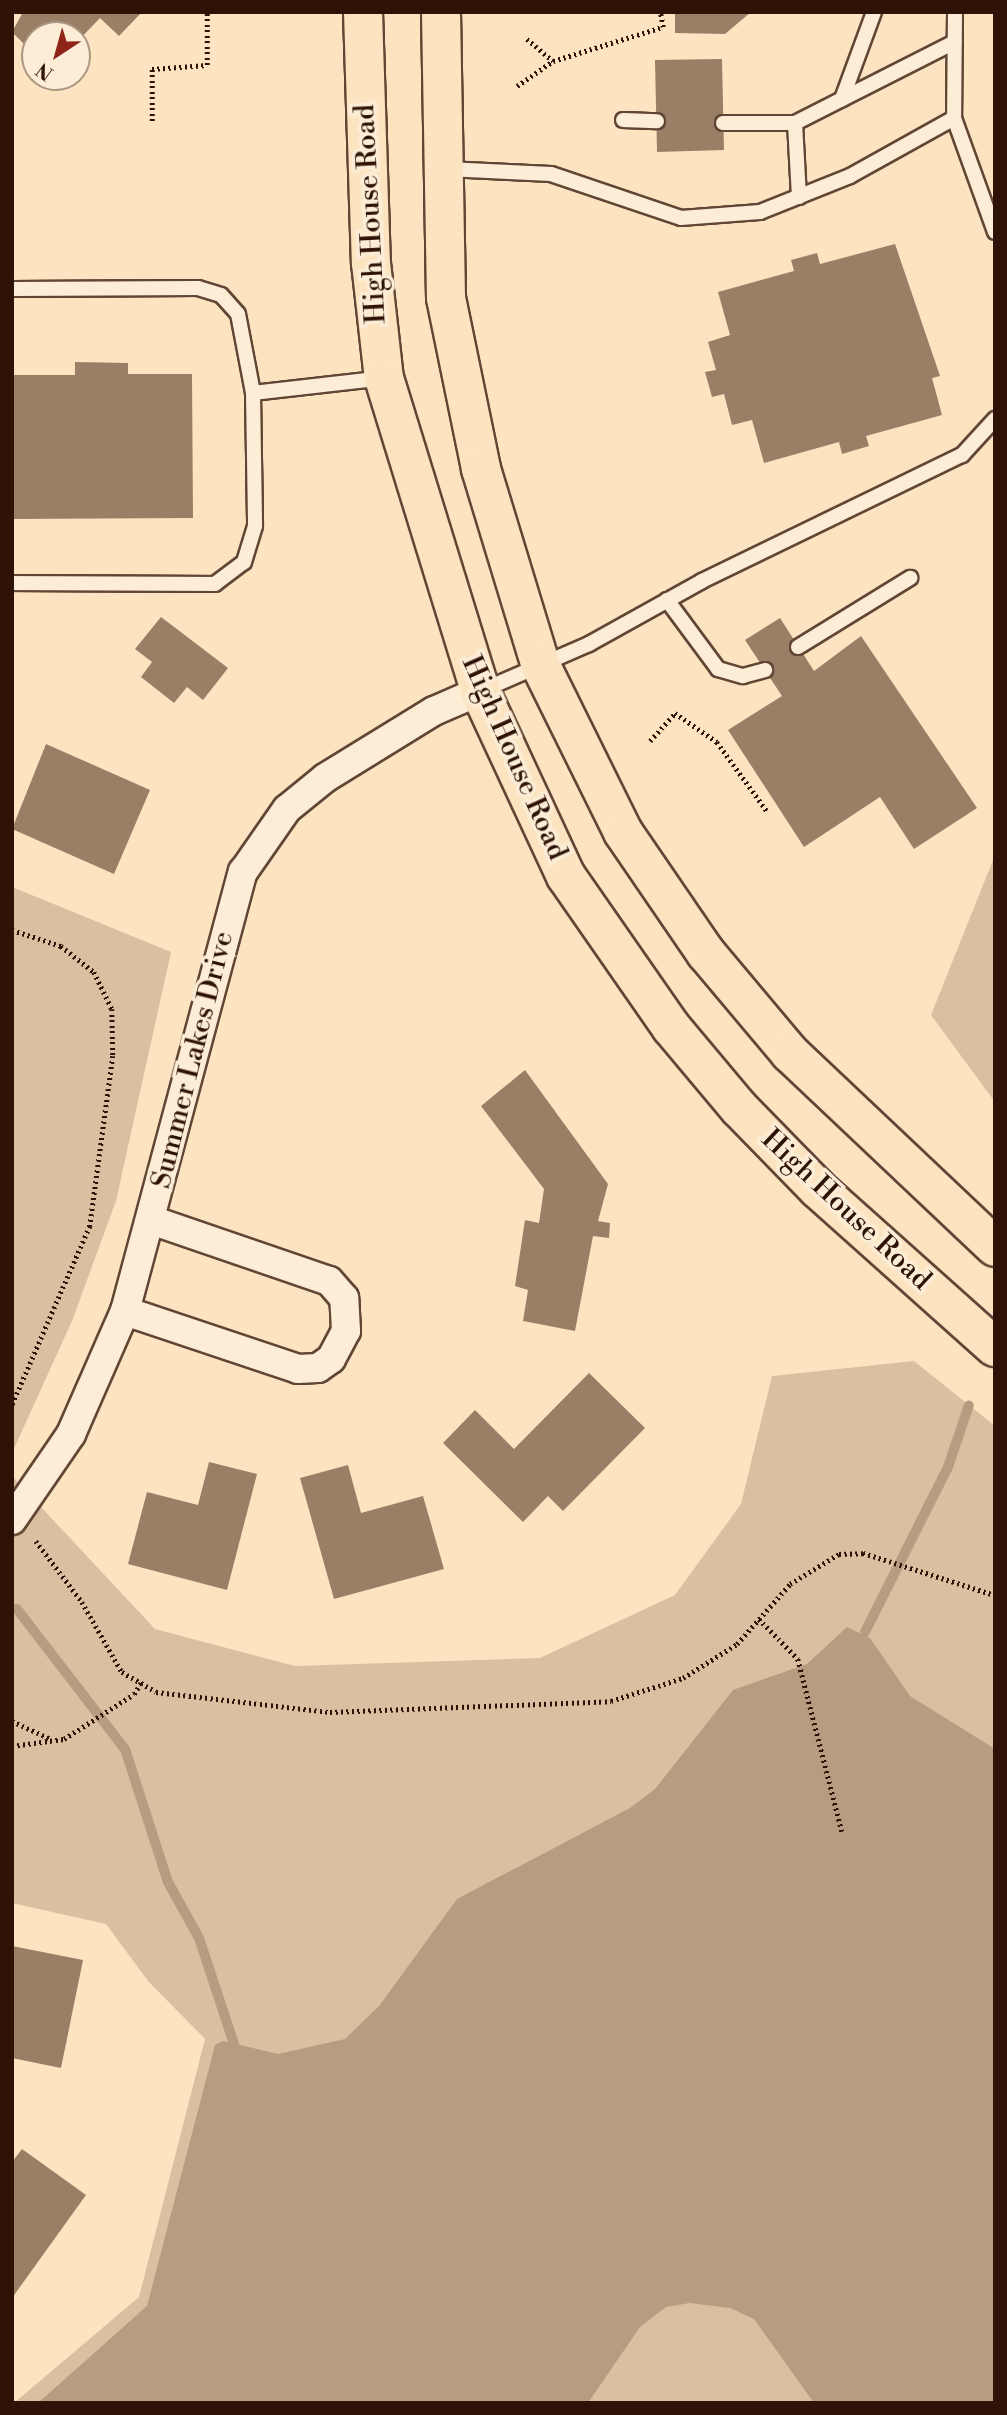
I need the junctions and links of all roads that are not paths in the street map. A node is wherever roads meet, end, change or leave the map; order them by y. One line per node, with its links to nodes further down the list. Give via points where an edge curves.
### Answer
1 (363, 12): 16 (main road, High House Road, via 364,147)
2 (441, 12): 12 (main road)
3 (874, 12): 6 (lane)
4 (955, 12): 5 (lane)
5 (955, 42): 6 (lane); 7 (lane)
6 (842, 99): 11 (lane)
7 (954, 118): 13 (lane); 14 (lane)
8 (623, 120): 9 (lane)
9 (656, 121)
10 (723, 123): 11 (lane)
11 (795, 123): 13 (lane)
12 (445, 170): 13 (lane, via 551,174 681,218 760,212); 23 (main road, via 446,298 458,369)
13 (799, 197)
14 (995, 232)
15 (12, 289): 17 (lane, via 198,288 221,295 238,314)
16 (384, 378): 17 (lane); 25 (main road, High House Road)
17 (253, 393): 20 (lane, via 255,527 244,562 215,584)
18 (995, 419): 21 (lane, via 962,455)
19 (910, 578): 22 (lane)
20 (12, 583)
21 (667, 600): 23 (lane); 24 (lane, via 718,669 743,676)
22 (797, 647)
23 (541, 666): 25 (lane); 27 (main road, via 623,832 706,953 790,1054)
24 (765, 670)
25 (480, 691): 26 (street, Summer Lakes Drive, via 356,755 287,809 261,841 225,925); 29 (main road, High House Road, via 566,876 671,1027 818,1189)
26 (154, 1221): 28 (street, Summer Lakes Drive); 28 (street, via 329,1281 344,1298 346,1331 331,1359 318,1368 298,1369)
27 (995, 1247)
28 (125, 1311): 30 (street, Summer Lakes Drive, via 71,1434)
29 (995, 1347)
30 (22, 1527)

